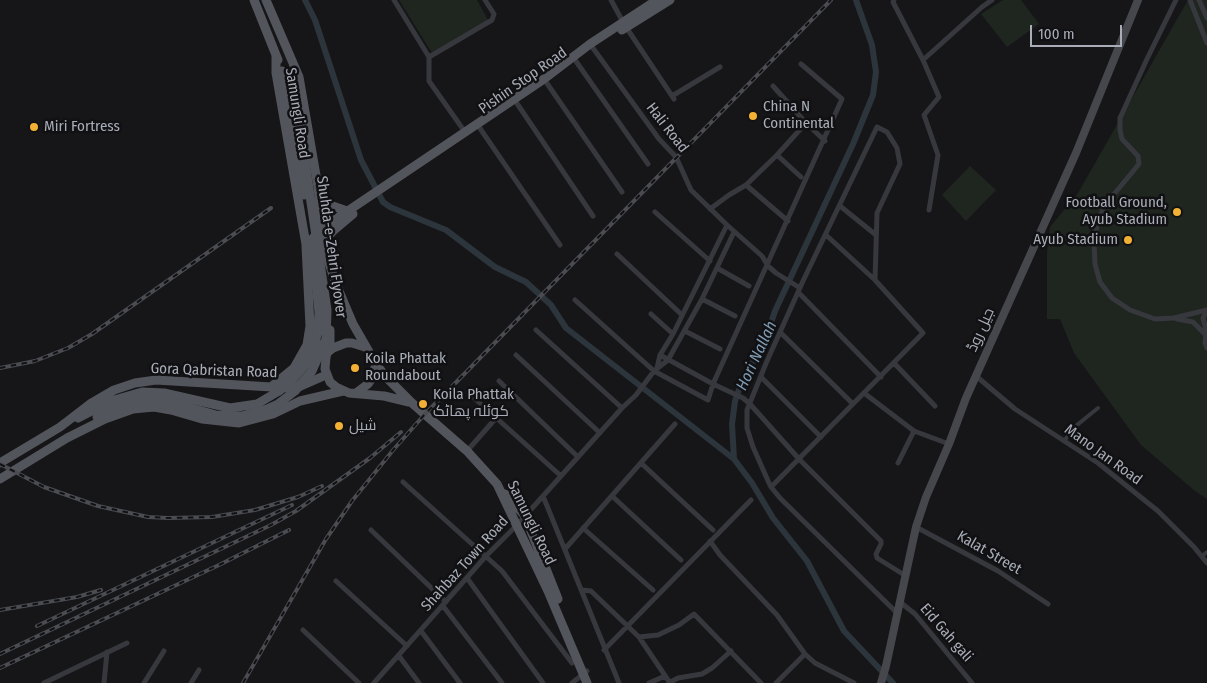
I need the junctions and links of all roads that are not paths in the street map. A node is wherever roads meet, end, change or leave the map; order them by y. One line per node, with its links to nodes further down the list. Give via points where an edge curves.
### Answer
1 (254, 0): 17 (main road, Samungli Road)
2 (266, 0): 21 (main road, Samungli Road)
3 (394, 0): 18 (street)
4 (485, 0): 18 (street, via 494,14 492,20)
5 (611, 0): 14 (street)
6 (894, 0): 20 (street)
7 (992, 0): 20 (street)
8 (1138, 0): 83 (main road, جیل روڈ, via 1076,153)
9 (1176, 0): 66 (street, via 1120,118 1122,139 1138,156 1138,164 1105,205 1094,242 1094,264 1100,282 1112,298 1130,310 1155,319)
10 (1190, 0): 15 (street)
11 (1200, 0): 13 (street)
12 (663, 1): 14 (main road, Pishin Stop Road)
13 (1207, 18)
14 (625, 25): 16 (main road, Pishin Stop Road); 23 (street, via 673,97)
15 (1207, 43)
16 (591, 46): 19 (main road, Pishin Stop Road); 39 (street, Hali Road, via 659,139 676,157 692,190)
17 (276, 54): 52 (main road, Samungli Road, via 276,73); 99 (main road, Shuhda-e-Zehri Flyover, bridge, via 282,71 311,233 319,312 314,348 293,379 268,399 248,406 222,407 179,395 147,391 121,397)
18 (429, 57): 29 (street, via 429,81)
19 (575, 59): 24 (main road, Pishin Stop Road); 32 (street)
20 (923, 60): 40 (street, via 939,97 924,115 938,155)
21 (291, 61): 36 (main road, Samungli Road, via 299,77); 99 (main road, Shuhda-e-Zehri Flyover, bridge, via 327,310 326,339 312,372 278,404 242,416 216,415 152,399 126,403)
22 (801, 64): 30 (street, via 842,99)
23 (720, 67)
24 (545, 81): 26 (main road, Pishin Stop Road); 37 (street)
25 (773, 86): 27 (street)
26 (515, 101): 28 (main road, Pishin Stop Road); 43 (street)
27 (806, 123): 30 (street); 31 (street)
28 (478, 126): 29 (main road, Pishin Stop Road); 34 (main road, Pishin Stop Road); 51 (street)
29 (465, 132): 34 (main road, Pishin Stop Road)
30 (825, 141): 44 (street)
31 (777, 155): 33 (street); 35 (street)
32 (648, 164)
33 (802, 177)
34 (390, 185): 41 (main road); 50 (main road)
35 (746, 185): 39 (street); 44 (street)
36 (318, 191): 41 (main road, via 330,205); 46 (main road, Samungli Road)
37 (622, 192)
38 (840, 206): 48 (street); 49 (street); 49 (street, via 877,126 887,132 897,148 900,164 877,213)
39 (710, 209): 45 (street, Hali Road)
40 (929, 210)
41 (347, 211): 46 (main road)
42 (655, 212): 54 (street)
43 (593, 216)
44 (788, 221): 55 (street)
45 (727, 225): 47 (street, Hali Road); 54 (street)
46 (321, 229): 50 (main road, Samungli Road); 52 (main road)
47 (734, 232): 55 (street, Hali Road, via 762,256); 56 (street)
48 (826, 235): 57 (street); 59 (street)
49 (876, 235): 57 (street)
50 (323, 242): 72 (main road, Samungli Road, via 336,284)
51 (560, 245)
52 (306, 246): 75 (main road, Samungli Road, via 329,323); 88 (main road, via 310,326 307,345 294,368)
53 (617, 254): 64 (street)
54 (710, 262): 64 (street)
55 (768, 266): 59 (street, Hali Road); 87 (street)
56 (717, 268): 58 (street); 61 (street)
57 (875, 280): 79 (street, via 923,334)
58 (749, 286)
59 (797, 288): 69 (street); 85 (street, Hali Road)
60 (575, 300): 81 (street)
61 (702, 300): 65 (street); 68 (street)
62 (1207, 310): 66 (street); 71 (street, via 1203,318)
63 (651, 314): 70 (street)
64 (682, 315): 70 (street)
65 (734, 316)
66 (1174, 318): 71 (street, via 1193,322)
67 (536, 330): 97 (street)
68 (685, 331): 74 (street); 78 (street)
69 (780, 332): 84 (street); 95 (street)
70 (673, 334): 77 (street)
71 (1207, 334): 73 (street, via 1204,343)
72 (365, 347): 75 (main road, via 346,343); 80 (main road, Samungli Road)
73 (1207, 348)
74 (720, 349)
75 (328, 352): 82 (main road, Samungli Road)
76 (516, 355): 104 (street)
77 (660, 355): 78 (street); 81 (street)
78 (668, 360): 81 (street); 87 (street)
79 (894, 363): 85 (street); 96 (street)
80 (376, 364): 90 (main road, via 368,384); 93 (main road, Samungli Road)
81 (656, 369): 87 (street, via 708,400); 97 (street, Shahbaz Town Road)
82 (326, 375): 88 (main road, Gora Qabristan Road, via 302,386); 89 (main road)
83 (976, 376): 107 (street, Mano Jan Road, via 1015,409); 108 (main road, جیل روڈ)
84 (761, 377): 94 (street); 105 (street)
85 (881, 377): 91 (street)
86 (499, 381): 110 (street)
87 (713, 384): 94 (street)
88 (271, 387): 102 (main road, Gora Qabristan Road, via 156,380 135,382 90,404)
89 (343, 391): 90 (main road); 106 (main road, via 300,401 273,414 239,423 202,419 154,407 133,408)
90 (356, 393): 93 (main road)
91 (864, 393): 95 (street); 103 (street)
92 (473, 397): 100 (street)
93 (412, 403): 109 (main road, Samungli Road)
94 (750, 404): 111 (street); 119 (street, via 747,428)
95 (853, 404): 105 (street)
96 (935, 406)
97 (622, 408): 104 (street, Shahbaz Town Road)
98 (1098, 408): 107 (street)
99 (94, 414): 102 (main road, Shuhda-e-Zehri Flyover); 106 (main road, Shuhda-e-Zehri Flyover)
100 (496, 418): 109 (street); 115 (street)
101 (675, 424): 113 (street)
102 (60, 427): 112 (main road, Gora Qabristan Road)
103 (914, 431): 108 (street); 114 (street)
104 (600, 433): 110 (street, Shahbaz Town Road)
105 (821, 437): 111 (street)
106 (67, 438): 116 (main road)
107 (1064, 441): 133 (street, Mano Jan Road, via 1098,463 1158,511)
108 (949, 444): 125 (main road, جیل روڈ)
109 (467, 450): 118 (main road, Samungli Road)
110 (578, 457): 115 (street, Shahbaz Town Road)
111 (799, 459): 119 (street); 136 (street, via 881,541 877,558)
112 (0, 463)
113 (640, 463): 121 (street); 128 (street)
114 (898, 463)
115 (561, 476): 120 (street, Shahbaz Town Road)
116 (0, 479)
117 (403, 482): 132 (street)
118 (497, 484): 123 (main road); 124 (main road, Samungli Road)
119 (772, 486): 144 (street, via 801,520)
120 (543, 496): 123 (street, Shahbaz Town Road); 130 (street)
121 (612, 496): 126 (street); 134 (street)
122 (750, 500): 129 (street)
123 (525, 516): 124 (street, Shahbaz Town Road); 159 (main road)
124 (517, 525): 132 (street, Shahbaz Town Road); 159 (main road, Samungli Road)
125 (916, 527): 136 (main road, جیل روڈ); 143 (street, Kalat Street, via 998,571)
126 (583, 528): 130 (street); 140 (street)
127 (371, 530): 142 (street)
128 (713, 530)
129 (710, 541): 145 (street); 155 (street, via 777,615)
130 (565, 549): 139 (street)
131 (1207, 552): 133 (street)
132 (486, 556): 137 (street, Shahbaz Town Road); 157 (street, via 502,571)
133 (1202, 556): 135 (street, Mano Jan Road)
134 (681, 560)
135 (1207, 563)
136 (906, 576): 141 (main road, جیل روڈ)
137 (467, 578): 142 (street, Shahbaz Town Road); 171 (street)
138 (336, 581): 150 (street)
139 (582, 590): 145 (street, via 592,591); 151 (street)
140 (653, 590)
141 (900, 602): 144 (main road, جیل روڈ); 181 (street, Eid Gah gali, via 915,614)
142 (445, 604): 147 (street, Shahbaz Town Road); 170 (street)
143 (1048, 604)
144 (898, 613): 161 (main road, جیل روڈ)
145 (626, 626): 148 (street); 151 (street)
146 (303, 630): 166 (street)
147 (421, 631): 150 (street, Shahbaz Town Road); 169 (street)
148 (639, 637): 153 (street, via 658,635 694,614); 160 (street)
149 (127, 643): 154 (street)
150 (408, 646): 156 (street, Shahbaz Town Road)
151 (604, 650): 175 (street)
152 (164, 651): 164 (street)
153 (731, 651): 177 (street, via 702,674); 178 (street)
154 (108, 652): 162 (street); 163 (street)
155 (805, 654): 179 (street); 180 (street, via 815,663)
156 (398, 656): 167 (street, Shahbaz Town Road); 168 (street)
157 (572, 663)
158 (199, 670): 165 (street)
159 (585, 672): 172 (street); 173 (main road, Samungli Road); 174 (main road, Samungli Road)
160 (665, 676): 176 (street); 177 (street)
161 (881, 682)
162 (44, 683)
163 (104, 683)
164 (144, 683)
165 (191, 683)
166 (359, 683)
167 (375, 683)
168 (419, 683)
169 (460, 683)
170 (502, 683)
171 (543, 683)
172 (572, 683)
173 (587, 683)
174 (592, 683)
175 (619, 683)
176 (649, 683)
177 (669, 683)
178 (761, 683)
179 (776, 683)
180 (854, 683)
181 (972, 683)

